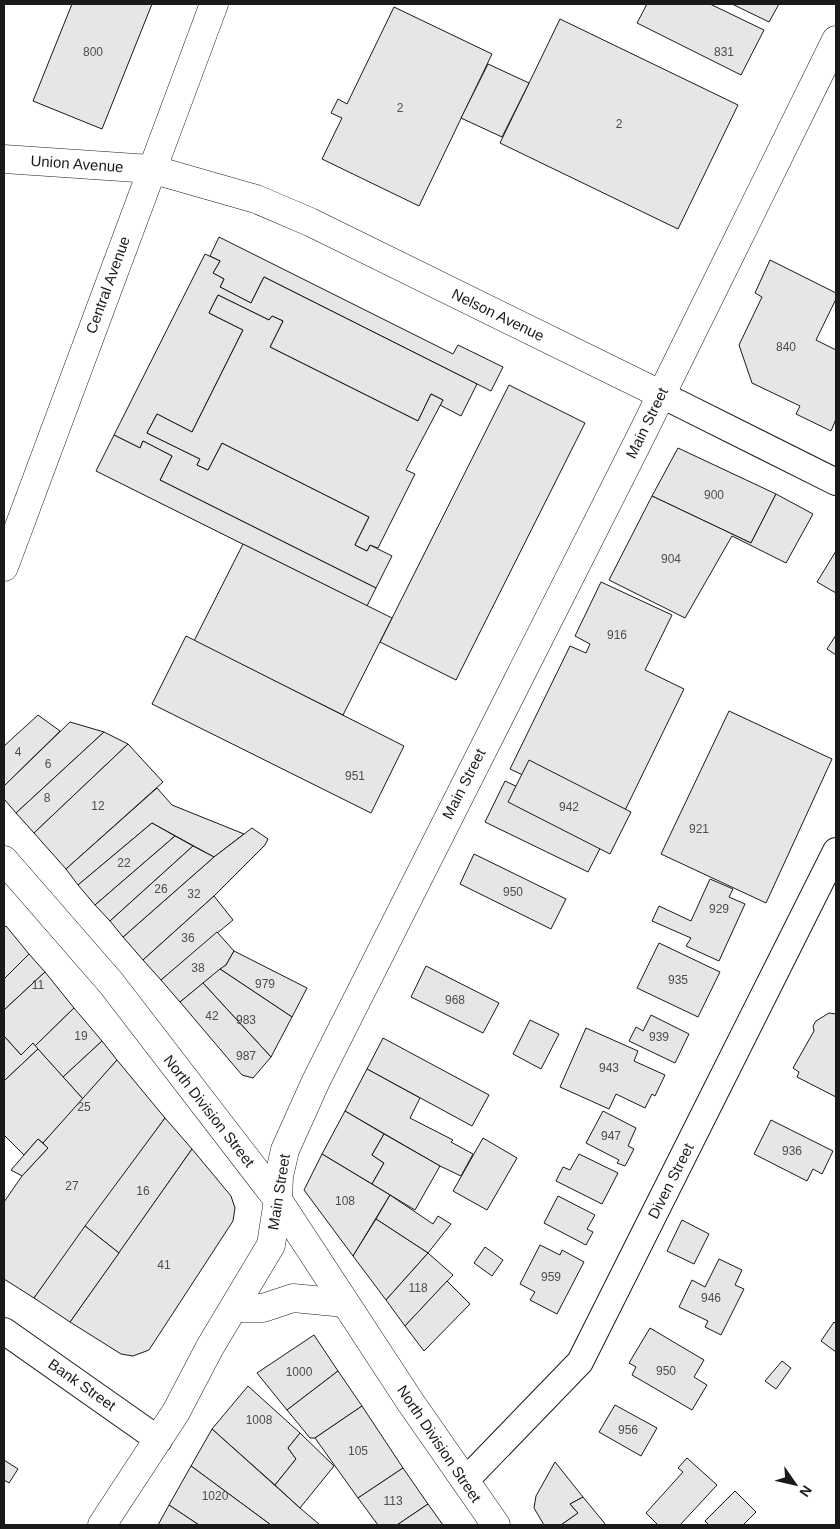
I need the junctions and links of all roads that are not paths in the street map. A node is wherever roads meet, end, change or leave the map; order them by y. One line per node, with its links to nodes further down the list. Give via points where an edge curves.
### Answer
1 (214, 4): 4 (street, Central Avenue)
2 (836, 40): 5 (street, Main Street)
3 (4, 158): 4 (street, Union Avenue)
4 (151, 169): 5 (street, Nelson Avenue, via 256,199 310,222); 7 (street, Central Avenue)
5 (660, 394): 6 (street, Nelson Avenue); 10 (street, Main Street, via 316,1081 285,1150)
6 (836, 482)
7 (4, 567)
8 (836, 851): 15 (street, Diven Street, via 580,1362)
9 (4, 860): 10 (street, North Division Street, via 111,983)
10 (278, 1200): 11 (street, North Division Street); 12 (street, Main Street, via 271,1245)
11 (345, 1303): 12 (street, via 293,1298 263,1308); 15 (street, North Division Street)
12 (234, 1308): 14 (street, Main Street)
13 (4, 1331): 14 (street, Bank Street)
14 (159, 1440): 16 (street, Main Street)
15 (465, 1481): 17 (street, North Division Street)
16 (102, 1525)
17 (496, 1525)

